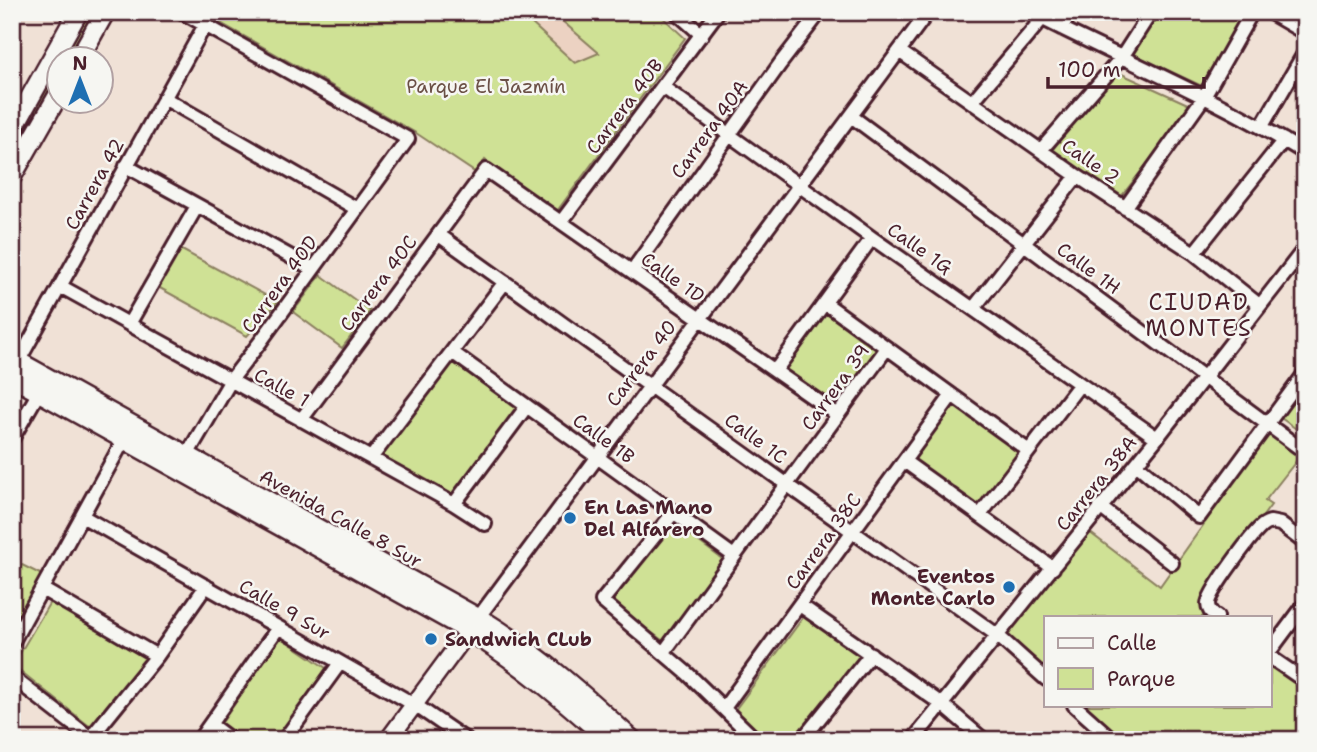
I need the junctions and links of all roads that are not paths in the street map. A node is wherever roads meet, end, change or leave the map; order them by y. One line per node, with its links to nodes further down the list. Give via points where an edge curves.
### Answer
1 (78, 12): 26 (main road)
2 (105, 12): 18 (main road)
3 (182, 12): 14 (street)
4 (676, 12): 17 (street)
5 (718, 12): 17 (street, Carrera 40B)
6 (820, 12): 31 (street, Carrera 40A)
7 (928, 12): 19 (street, Carrera 40)
8 (1029, 12): 13 (street)
9 (1071, 12): 15 (street)
10 (1151, 12): 20 (street)
11 (1252, 12): 23 (street)
12 (1269, 12): 16 (street)
13 (1042, 19): 15 (street); 25 (street)
14 (205, 25): 24 (street, Carrera 42); 42 (street, Carrera 40D, via 408,139)
15 (1061, 28): 20 (street)
16 (1305, 33)
17 (702, 35): 22 (street, Carrera 40B)
18 (86, 46)
19 (899, 51): 25 (street, Calle 2); 28 (street, Carrera 40)
20 (1122, 57): 23 (street); 33 (street)
21 (1303, 59): 29 (street)
22 (663, 87): 31 (street, Calle 1G); 43 (street, Carrera 40B)
23 (1204, 97): 29 (street); 41 (street)
24 (164, 98): 35 (street, Carrera 42); 42 (street)
25 (972, 102): 33 (street, Calle 2)
26 (18, 107): 30 (main road)
27 (46, 116): 37 (main road)
28 (851, 116): 39 (street, Carrera 40); 46 (street, Calle 1H)
29 (1262, 126): 32 (street)
30 (12, 130)
31 (729, 134): 39 (street, Calle 1G); 50 (street, Carrera 40A)
32 (1284, 140): 34 (street); 48 (street)
33 (1041, 150): 38 (street, Calle 2)
34 (1305, 153)
35 (126, 166): 40 (street); 52 (street, Carrera 42)
36 (486, 170): 43 (street, Calle 1D); 44 (street, Carrera 40C)
37 (12, 176)
38 (1077, 176): 41 (street, Calle 2); 46 (street)
39 (800, 185): 45 (street, Calle 1G); 56 (street, Carrera 40)
40 (197, 206): 49 (street); 57 (street)
41 (1125, 208): 48 (street, Calle 2)
42 (357, 209): 49 (street, Carrera 40D)
43 (561, 222): 50 (street, Calle 1D)
44 (439, 235): 51 (street, Calle 1C); 71 (street, Carrera 40C)
45 (872, 238): 53 (street); 55 (street, Calle 1G)
46 (1024, 244): 55 (street); 63 (street, Calle 1H)
47 (1305, 248): 54 (street, Carrera 38A)
48 (1194, 253): 54 (street, Calle 2)
49 (313, 270): 64 (street, Carrera 40D)
50 (632, 271): 56 (street, Calle 1D)
51 (505, 282): 59 (street); 66 (street, Calle 1C)
52 (60, 286): 57 (street, Calle 1); 60 (street, Carrera 42)
53 (825, 303): 58 (street); 61 (street)
54 (1259, 305): 63 (street, Carrera 38A)
55 (973, 309): 65 (street, Calle 1G)
56 (700, 319): 61 (street, Calle 1D); 66 (street, Carrera 40)
57 (129, 324): 64 (street, Calle 1)
58 (887, 348): 68 (street); 70 (street, Carrera 39)
59 (452, 352): 69 (street, Calle 1B); 80 (street)
60 (14, 366): 67 (main road, Avenida Calle 8 Sur); 73 (main road, Avenida Calle 8 Sur)
61 (775, 372): 70 (street, Calle 1D)
62 (1305, 373): 72 (street)
63 (1204, 377): 72 (street, Calle 1H); 74 (street, Carrera 38A)
64 (231, 380): 71 (street, Calle 1); 78 (street, Carrera 40D)
65 (1080, 384): 74 (street, Calle 1G); 76 (street)
66 (650, 386): 79 (street, Carrera 40); 83 (street, Calle 1C)
67 (39, 392): 73 (main road, Avenida Calle 8 Sur); 75 (street)
68 (952, 395): 76 (street); 81 (street, Carrera 38C)
69 (527, 406): 79 (street, Calle 1B); 84 (street)
70 (838, 415): 83 (street, Carrera 39)
71 (302, 420): 80 (street, Calle 1)
72 (1267, 424): 77 (street, Calle 1H); 82 (street, via 1199,517)
73 (128, 432): 78 (main road, Avenida Calle 8 Sur); 88 (street); 100 (main road, Avenida Calle 8 Sur)
74 (1157, 438): 82 (street, Carrera 38A)
75 (12, 439)
76 (1029, 451): 87 (street)
77 (1305, 452)
78 (187, 455): 100 (main road, Avenida Calle 8 Sur)
79 (598, 457): 86 (street, Calle 1B); 100 (street, Carrera 40)
80 (371, 458): 84 (street, Calle 1)
81 (904, 461): 87 (street); 90 (street, Carrera 38C)
82 (1136, 464): 85 (street, Carrera 38A)
83 (787, 484): 90 (street, Calle 1C); 92 (street, Carrera 39)
84 (454, 504): 89 (street, Calle 1)
85 (1100, 507): 93 (street); 94 (street, Carrera 38A)
86 (674, 512): 92 (street, Calle 1B); 105 (street, via 603,601)
87 (980, 515): 94 (street)
88 (82, 516): 95 (street, Calle 9 Sur); 96 (street)
89 (485, 524)
90 (853, 531): 98 (street, Carrera 38C); 102 (street, Calle 1C)
91 (1305, 543): 99 (street, via 1280,524 1262,526 1210,596 1208,606)
92 (734, 556): 105 (street, Carrera 39)
93 (1172, 563)
94 (1053, 568): 102 (street, Carrera 38A)
95 (206, 586): 101 (street, Calle 9 Sur); 107 (street)
96 (42, 589): 103 (street); 107 (street)
97 (1305, 604): 104 (street)
98 (800, 605): 106 (street); 116 (street, Carrera 38C)
99 (1216, 616)
100 (473, 625): 113 (street, Carrera 40); 124 (main road, Avenida Calle 8 Sur); 125 (main road, Avenida Calle 8 Sur, via 550,668)
101 (278, 628): 109 (street, Calle 9 Sur); 117 (street)
102 (997, 635): 111 (street, Calle 1C); 114 (street, Carrera 38A)
103 (12, 643)
104 (1272, 649)
105 (664, 652): 116 (street)
106 (871, 654): 114 (street); 127 (street)
107 (157, 656): 118 (street)
108 (1272, 658): 112 (street)
109 (340, 663): 113 (street, Calle 9 Sur); 121 (street)
110 (12, 677): 118 (street)
111 (1044, 677)
112 (1305, 681)
113 (415, 705): 122 (street, Carrera 40); 123 (street, Calle 9 Sur)
114 (943, 705): 128 (street, Carrera 38A); 129 (street)
115 (1075, 706): 130 (street)
116 (724, 708): 126 (street)
117 (211, 725): 119 (street); 120 (street)
118 (91, 739)
119 (199, 740)
120 (231, 740)
121 (284, 740)
122 (388, 740)
123 (466, 740)
124 (608, 740)
125 (632, 740)
126 (756, 740)
127 (802, 740)
128 (914, 740)
129 (984, 740)
130 (1113, 740)

